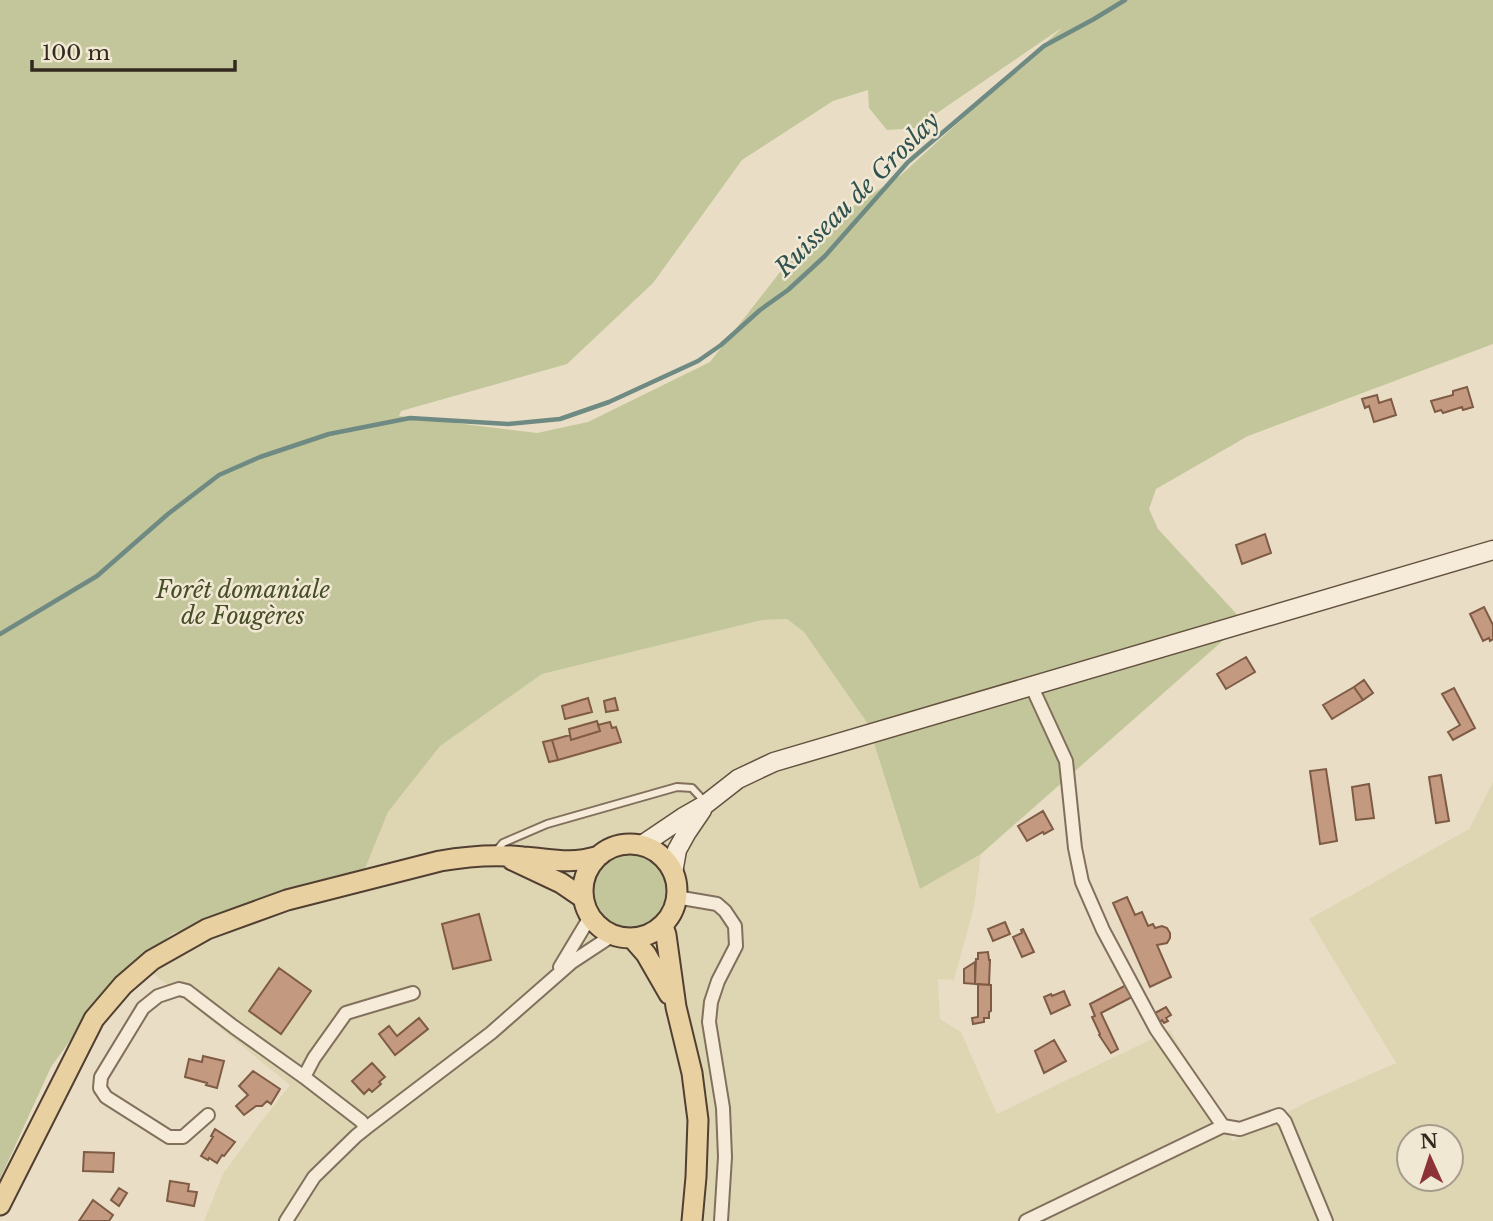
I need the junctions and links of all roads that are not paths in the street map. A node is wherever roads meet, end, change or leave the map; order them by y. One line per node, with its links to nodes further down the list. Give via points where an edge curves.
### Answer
1 (1493, 550): 2 (main road)
2 (1031, 685): 3 (main road, via 774,762 738,779); 18 (street, via 1066,761 1082,882 1156,1029)
3 (706, 804): 4 (main road); 5 (lane, via 692,788 677,786 547,824 503,843); 7 (main road, via 677,850)
4 (642, 845): 6 (main road, via 615,846); 7 (main road, via 662,857)
5 (499, 856): 6 (main road, via 566,862); 9 (main road, via 561,883); 20 (main road, via 440,860 286,900 207,929 152,960 94,1019)
6 (599, 856): 9 (main road, via 584,879)
7 (673, 873): 8 (main road)
8 (677, 897): 10 (main road); 23 (street, via 717,904 735,926 736,946 711,1002 709,1022 723,1108)
9 (586, 907): 11 (main road, via 596,925); 13 (street)
10 (663, 926): 12 (main road); 15 (main road)
11 (612, 935): 12 (main road); 13 (street)
12 (632, 938): 15 (main road)
13 (554, 976): 19 (street, via 491,1033)
14 (413, 993): 16 (street, via 346,1013)
15 (676, 1007): 22 (main road, via 698,1120)
16 (304, 1077): 17 (street, via 187,991 158,996 143,1008 101,1077 100,1088 106,1097 169,1137 183,1137); 19 (street)
17 (208, 1115)
18 (1223, 1126): 24 (street); 25 (street, via 1240,1129 1279,1115)
19 (366, 1128): 21 (street, via 314,1177)
20 (0, 1205)
21 (286, 1221)
22 (692, 1221)
23 (721, 1221)
24 (1026, 1221)
25 (1326, 1221)

